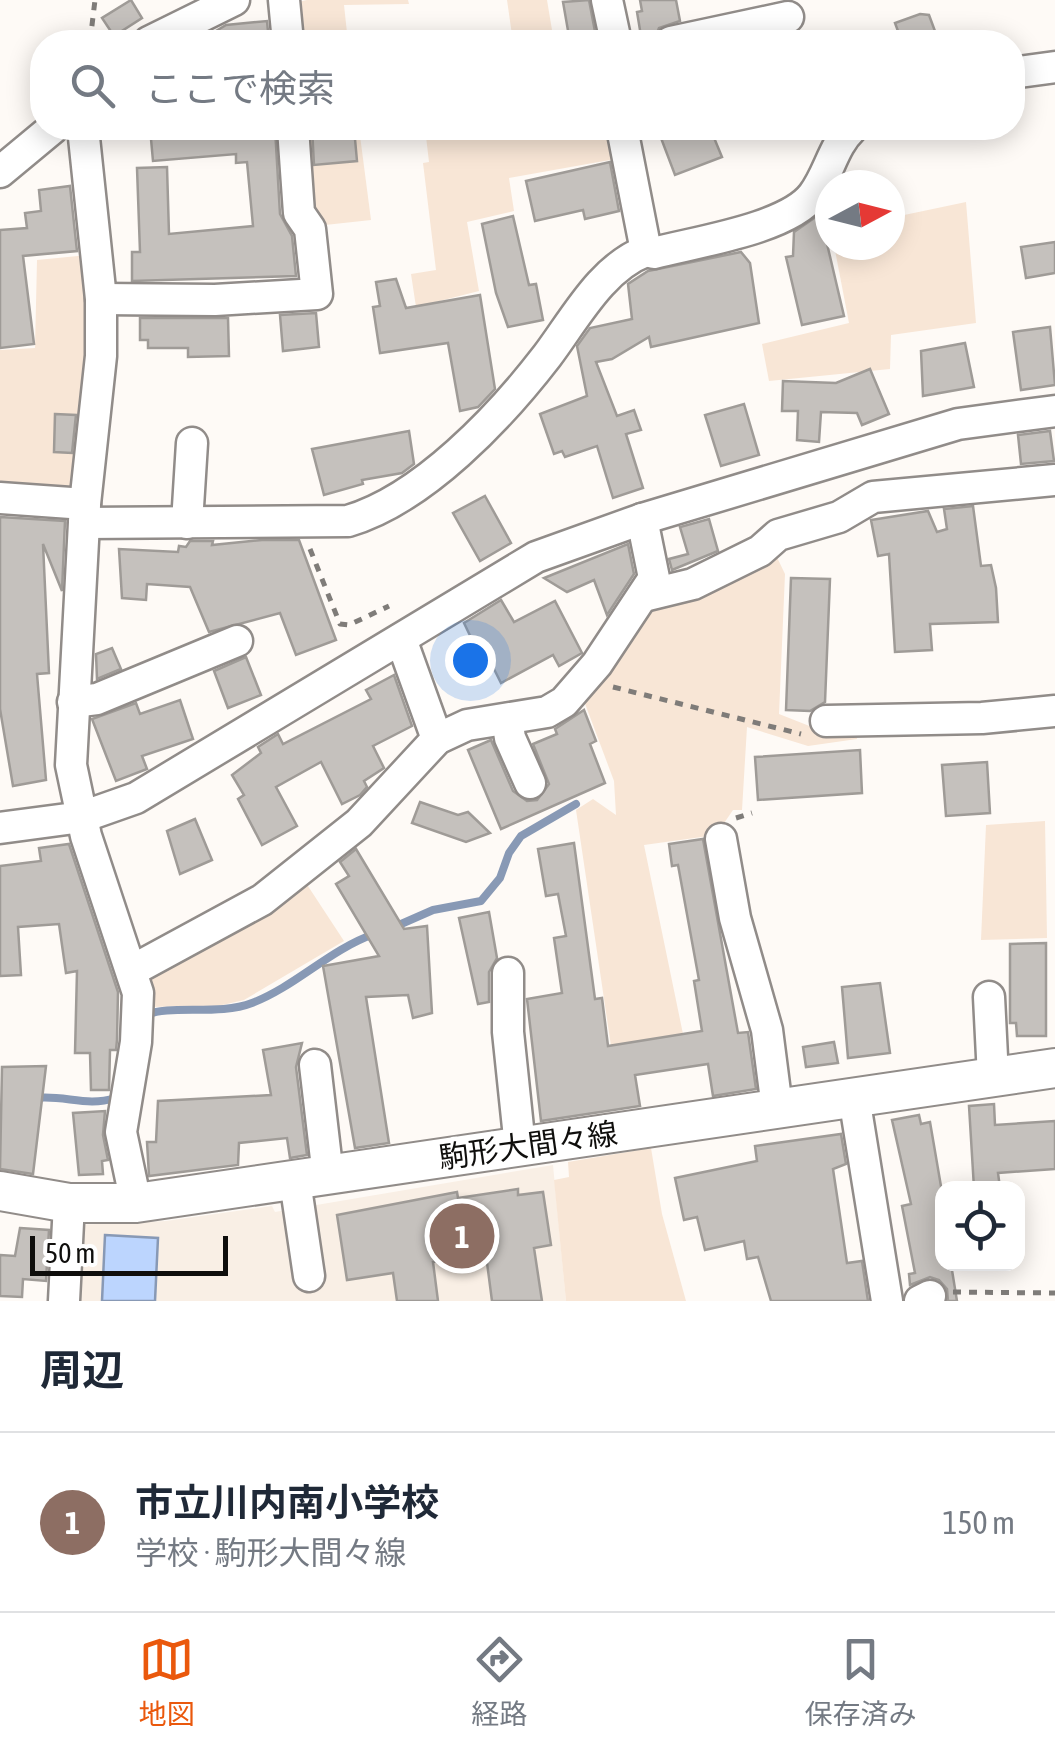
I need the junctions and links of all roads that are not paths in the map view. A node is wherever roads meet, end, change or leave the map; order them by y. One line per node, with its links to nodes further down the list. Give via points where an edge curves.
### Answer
1 (234, 0): 5 (street)
2 (284, 0): 6 (street)
3 (607, 0): 7 (street)
4 (788, 17): 8 (street)
5 (173, 30)
6 (287, 30)
7 (613, 30)
8 (728, 30)
9 (1055, 67): 10 (street)
10 (1025, 71)
11 (39, 140): 16 (street)
12 (84, 140): 18 (street)
13 (295, 140): 18 (street, via 299,214 310,229 316,294)
14 (624, 140): 17 (street)
15 (845, 140): 17 (street, via 800,207 746,229)
16 (0, 172)
17 (646, 250): 27 (street, via 608,276 464,449 371,514 348,521)
18 (101, 299): 25 (street)
19 (1055, 410): 21 (street, via 958,424)
20 (192, 444): 27 (street)
21 (840, 458): 24 (street); 26 (street)
22 (1055, 480): 24 (street, via 874,497)
23 (0, 498): 25 (street)
24 (853, 508): 28 (street, via 778,536 693,584)
25 (85, 513): 27 (street); 31 (street)
26 (642, 518): 28 (street, via 654,578); 29 (street, via 536,557)
27 (187, 523)
28 (644, 596): 33 (street, via 574,691 548,712)
29 (400, 639): 35 (street); 37 (street, via 163,783)
30 (237, 641): 31 (street, via 98,699)
31 (73, 702): 37 (street, via 71,765)
32 (1055, 710): 34 (street)
33 (507, 719): 35 (street); 36 (street)
34 (834, 721)
35 (437, 739): 40 (street, via 358,823 262,900)
36 (530, 783)
37 (82, 817): 38 (street); 40 (street)
38 (0, 828)
39 (721, 839): 47 (street, via 767,1030)
40 (132, 970): 52 (street, via 136,1042 121,1132)
41 (508, 972): 48 (street)
42 (989, 997): 45 (street)
43 (315, 1065): 49 (street)
44 (1055, 1068): 45 (main road, 駒形大間々線)
45 (993, 1077): 46 (main road, 駒形大間々線)
46 (854, 1097): 47 (main road, 駒形大間々線); 55 (street)
47 (777, 1108): 48 (main road, 駒形大間々線)
48 (520, 1147): 49 (main road, 駒形大間々線)
49 (312, 1178): 52 (main road, 駒形大間々線); 53 (street)
50 (0, 1192): 51 (main road, 駒形大間々線)
51 (69, 1203): 52 (main road, 駒形大間々線); 54 (street)
52 (136, 1203)
53 (310, 1276)
54 (64, 1301)
55 (887, 1301)

